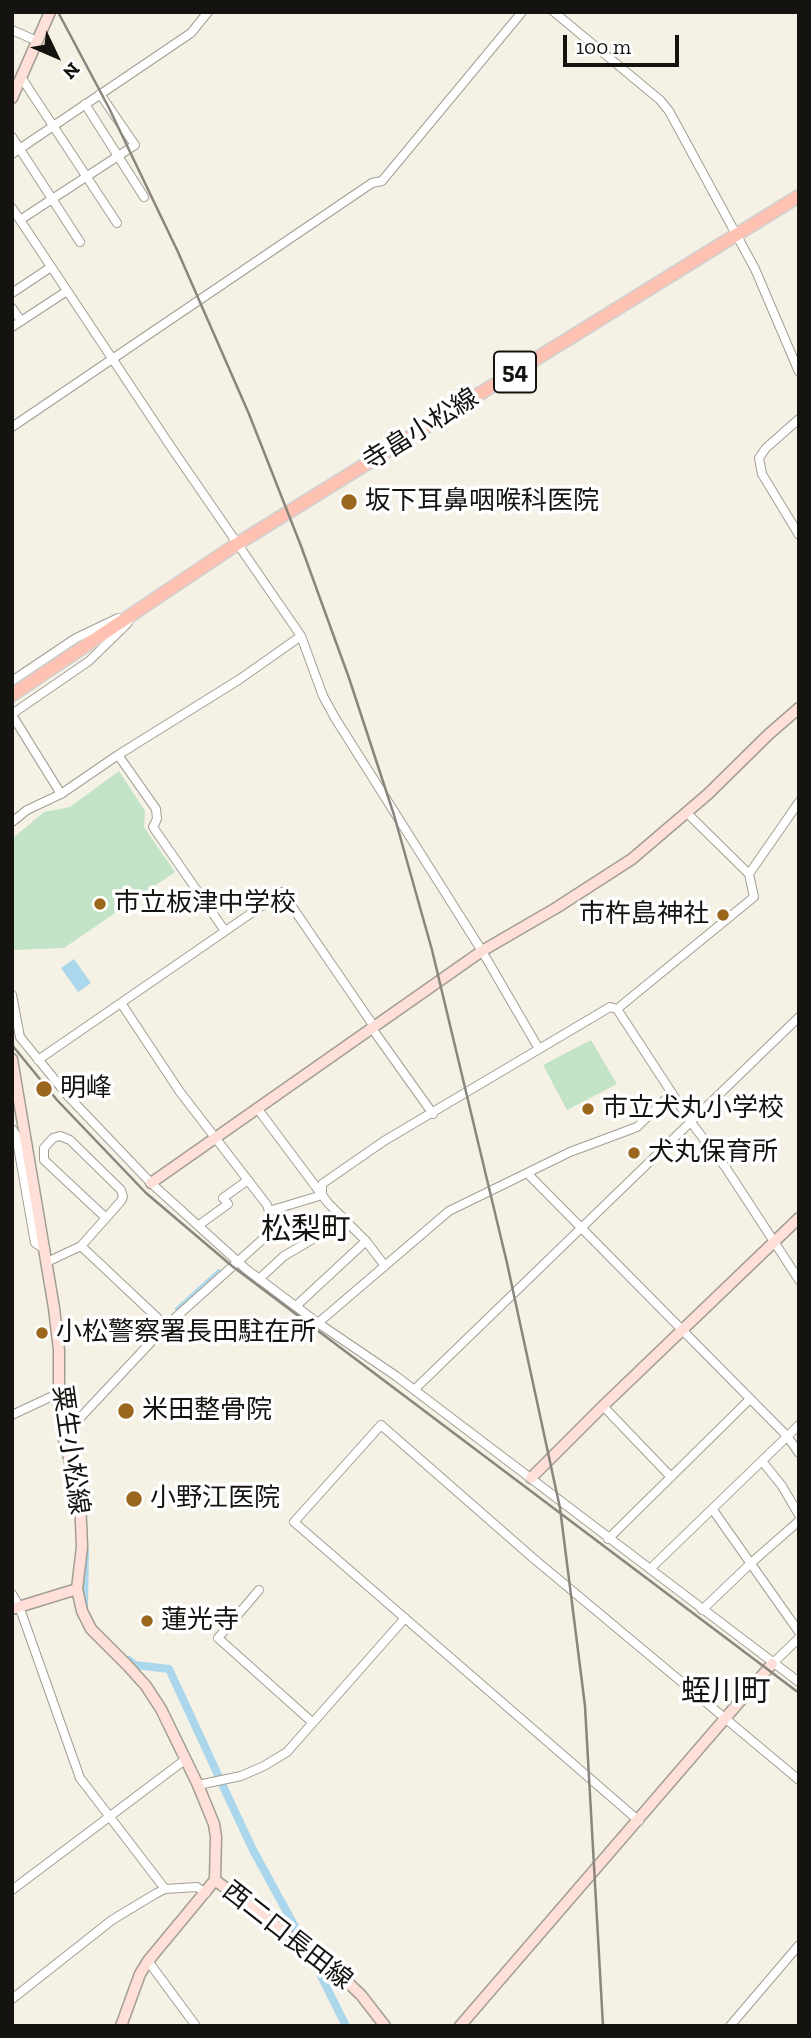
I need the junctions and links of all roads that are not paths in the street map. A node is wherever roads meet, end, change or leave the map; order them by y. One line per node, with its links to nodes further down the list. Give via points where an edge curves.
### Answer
1 (50, 12): 6 (street)
2 (208, 12): 8 (street, via 191,33)
3 (522, 12): 30 (street, via 382,181 372,183)
4 (554, 12): 22 (street, via 669,111)
5 (12, 30): 6 (street)
6 (37, 41): 7 (street)
7 (21, 77): 9 (street); 11 (street)
8 (100, 94): 10 (street); 14 (street, via 135,145)
9 (12, 98)
10 (85, 104): 11 (street); 14 (street)
11 (54, 126): 13 (street); 15 (street)
12 (12, 137): 13 (street)
13 (16, 152): 18 (street)
14 (118, 156): 15 (street); 16 (street)
15 (87, 176): 18 (street); 21 (street)
16 (144, 197)
17 (796, 197): 22 (main road, 寺畠小松線 / 54)
18 (52, 199): 20 (street); 23 (street)
19 (12, 208): 20 (street)
20 (20, 220): 24 (street)
21 (117, 223)
22 (735, 234): 31 (street); 35 (main road, 寺畠小松線 / 54)
23 (80, 242)
24 (51, 268): 25 (street); 26 (street)
25 (67, 291): 28 (street); 30 (street)
26 (12, 293)
27 (12, 308): 28 (street)
28 (22, 321): 29 (street)
29 (12, 327)
30 (112, 359): 33 (street); 35 (street)
31 (799, 372)
32 (799, 419): 34 (street, via 759,458 762,474)
33 (12, 427)
34 (799, 535)
35 (237, 544): 36 (main road, 寺畠小松線 / 54); 37 (street)
36 (131, 615): 38 (street, via 76,638); 39 (main road, 寺畠小松線 / 54); 41 (street, via 89,661)
37 (301, 636): 42 (street); 49 (street, via 335,718)
38 (12, 681)
39 (12, 695)
40 (799, 708): 45 (street)
41 (12, 714): 43 (street)
42 (118, 755): 43 (street); 48 (street, via 156,809 153,827)
43 (61, 794): 46 (street)
44 (799, 802): 47 (street)
45 (687, 813): 47 (street); 49 (street, via 632,859)
46 (12, 822)
47 (749, 874): 52 (street, via 754,897)
48 (225, 931): 51 (street); 54 (street, via 282,892)
49 (482, 951): 54 (street); 55 (street)
50 (12, 995): 57 (street, via 20,1037)
51 (121, 1003): 57 (street); 63 (street)
52 (617, 1009): 55 (street, via 610,1007); 58 (street)
53 (799, 1017): 61 (street)
54 (372, 1026): 59 (street); 60 (street)
55 (539, 1049): 60 (street)
56 (12, 1059): 77 (street, 粟生小松線)
57 (38, 1060): 66 (street)
58 (672, 1093): 61 (street); 80 (street, via 637,1127 570,1152 449,1211)
59 (257, 1108): 63 (street); 67 (street)
60 (433, 1114): 67 (street, via 322,1184)
61 (690, 1121): 73 (street); 75 (street)
62 (12, 1129): 77 (street, via 36,1243)
63 (215, 1137): 65 (street); 66 (street)
64 (531, 1177): 73 (street)
65 (248, 1180): 68 (street); 72 (street, via 223,1198 228,1204)
66 (151, 1183): 72 (street)
67 (322, 1193): 68 (street); 71 (street)
68 (269, 1211): 78 (street, via 263,1239)
69 (106, 1218): 69 (street, via 44,1160 44,1148 53,1139 71,1140 121,1190 121,1201); 76 (street)
70 (799, 1218): 75 (street)
71 (345, 1220): 74 (street); 81 (street, via 285,1256)
72 (199, 1225): 78 (street)
73 (580, 1229): 86 (street); 87 (street)
74 (366, 1241): 80 (street); 83 (street)
75 (774, 1242): 82 (street); 86 (street)
76 (81, 1246): 79 (street); 85 (street)
77 (45, 1249): 79 (street, 粟生小松線)
78 (238, 1261): 81 (street); 85 (street)
79 (47, 1262): 88 (street, 粟生小松線, via 59,1350)
80 (386, 1266): 84 (street)
81 (260, 1279): 83 (street)
82 (799, 1280)
83 (296, 1306): 84 (street)
84 (318, 1323): 87 (street)
85 (166, 1326): 93 (street)
86 (684, 1331): 89 (street); 90 (street)
87 (414, 1390): 98 (street)
88 (59, 1393): 91 (street); 93 (street, 粟生小松線)
89 (750, 1399): 94 (street); 97 (street)
90 (603, 1406): 97 (street); 98 (street)
91 (12, 1415)
92 (799, 1425): 94 (street)
93 (62, 1436): 104 (street, 粟生小松線, via 80,1498 82,1547)
94 (787, 1437): 95 (street); 96 (street)
95 (799, 1453)
96 (762, 1461): 99 (street); 100 (street)
97 (671, 1477): 101 (street)
98 (531, 1478): 101 (street)
99 (713, 1510): 102 (street); 103 (street)
100 (799, 1518): 102 (street)
101 (608, 1539): 103 (street)
102 (751, 1563): 108 (street); 110 (street)
103 (650, 1569): 108 (street)
104 (77, 1589): 107 (street); 116 (street, 粟生小松線, via 91,1629 146,1686)
105 (259, 1590): 115 (street, via 218,1638)
106 (12, 1594): 107 (street)
107 (16, 1608): 119 (street, via 80,1778)
108 (702, 1610): 112 (street)
109 (405, 1618): 114 (street, via 294,1522 381,1425); 115 (street); 120 (street)
110 (799, 1632)
111 (799, 1638): 112 (street)
112 (772, 1664): 113 (street); 114 (street)
113 (799, 1682)
114 (726, 1718): 117 (street); 120 (street)
115 (312, 1722): 118 (street, via 287,1752 264,1766)
116 (186, 1759): 118 (street, 粟生小松線); 119 (street)
117 (799, 1780)
118 (198, 1785): 121 (street, 粟生小松線, via 214,1824)
119 (110, 1817): 122 (street); 123 (street)
120 (639, 1821): 131 (street)
121 (215, 1880): 124 (street); 130 (street, 西二口長田線, via 339,1974)
122 (165, 1889): 124 (street, via 197,1887); 127 (street, via 112,1920)
123 (12, 1890)
124 (206, 1894): 126 (street)
125 (799, 1945): 132 (street)
126 (148, 1961): 128 (street); 129 (street)
127 (12, 1999)
128 (121, 2026)
129 (196, 2026)
130 (384, 2026)
131 (460, 2026)
132 (730, 2026)

